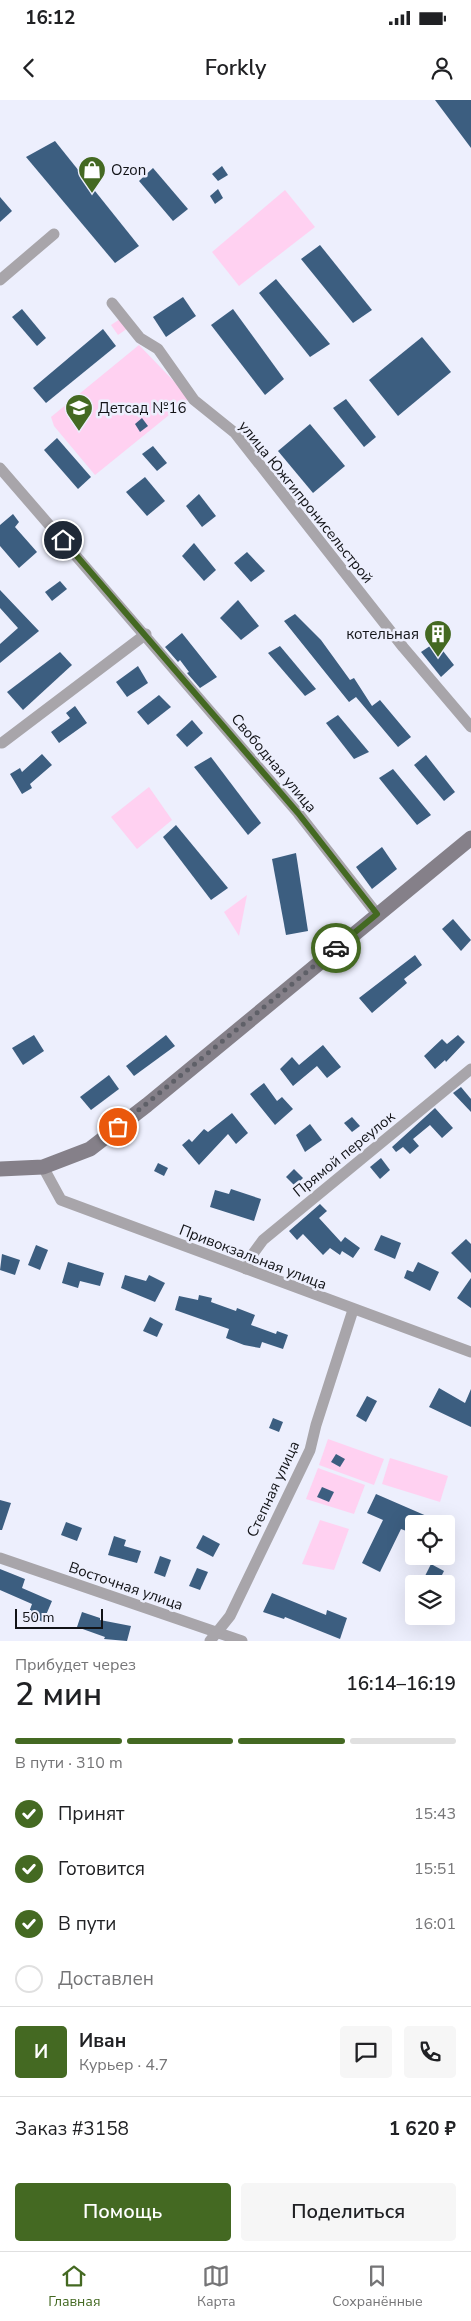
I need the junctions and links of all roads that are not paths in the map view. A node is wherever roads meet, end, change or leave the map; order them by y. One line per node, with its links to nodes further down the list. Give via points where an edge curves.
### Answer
1 (54, 234): 2 (street)
2 (0, 280)
3 (112, 303): 6 (street, улица Южгипронисельстрой, via 140,338 158,349 194,400 235,434 403,647)
4 (0, 468): 5 (street, Свободная улица)
5 (146, 634): 7 (street); 9 (street, Свободная улица, via 298,813)
6 (471, 727)
7 (2, 743)
8 (471, 838): 9 (street)
9 (377, 914): 11 (street, via 90,1149)
10 (471, 1069): 13 (street, Прямой переулок, via 263,1240)
11 (43, 1168): 12 (street); 13 (street, Привокзальная улица, via 61,1200)
12 (0, 1169)
13 (246, 1270): 14 (street, Привокзальная улица)
14 (353, 1310): 15 (street, Привокзальная улица); 17 (street, Степная улица, via 310,1450 230,1616)
15 (471, 1352)
16 (0, 1558): 17 (street, Восточная улица)
17 (213, 1637): 18 (street, Восточная улица)
18 (242, 1641)

